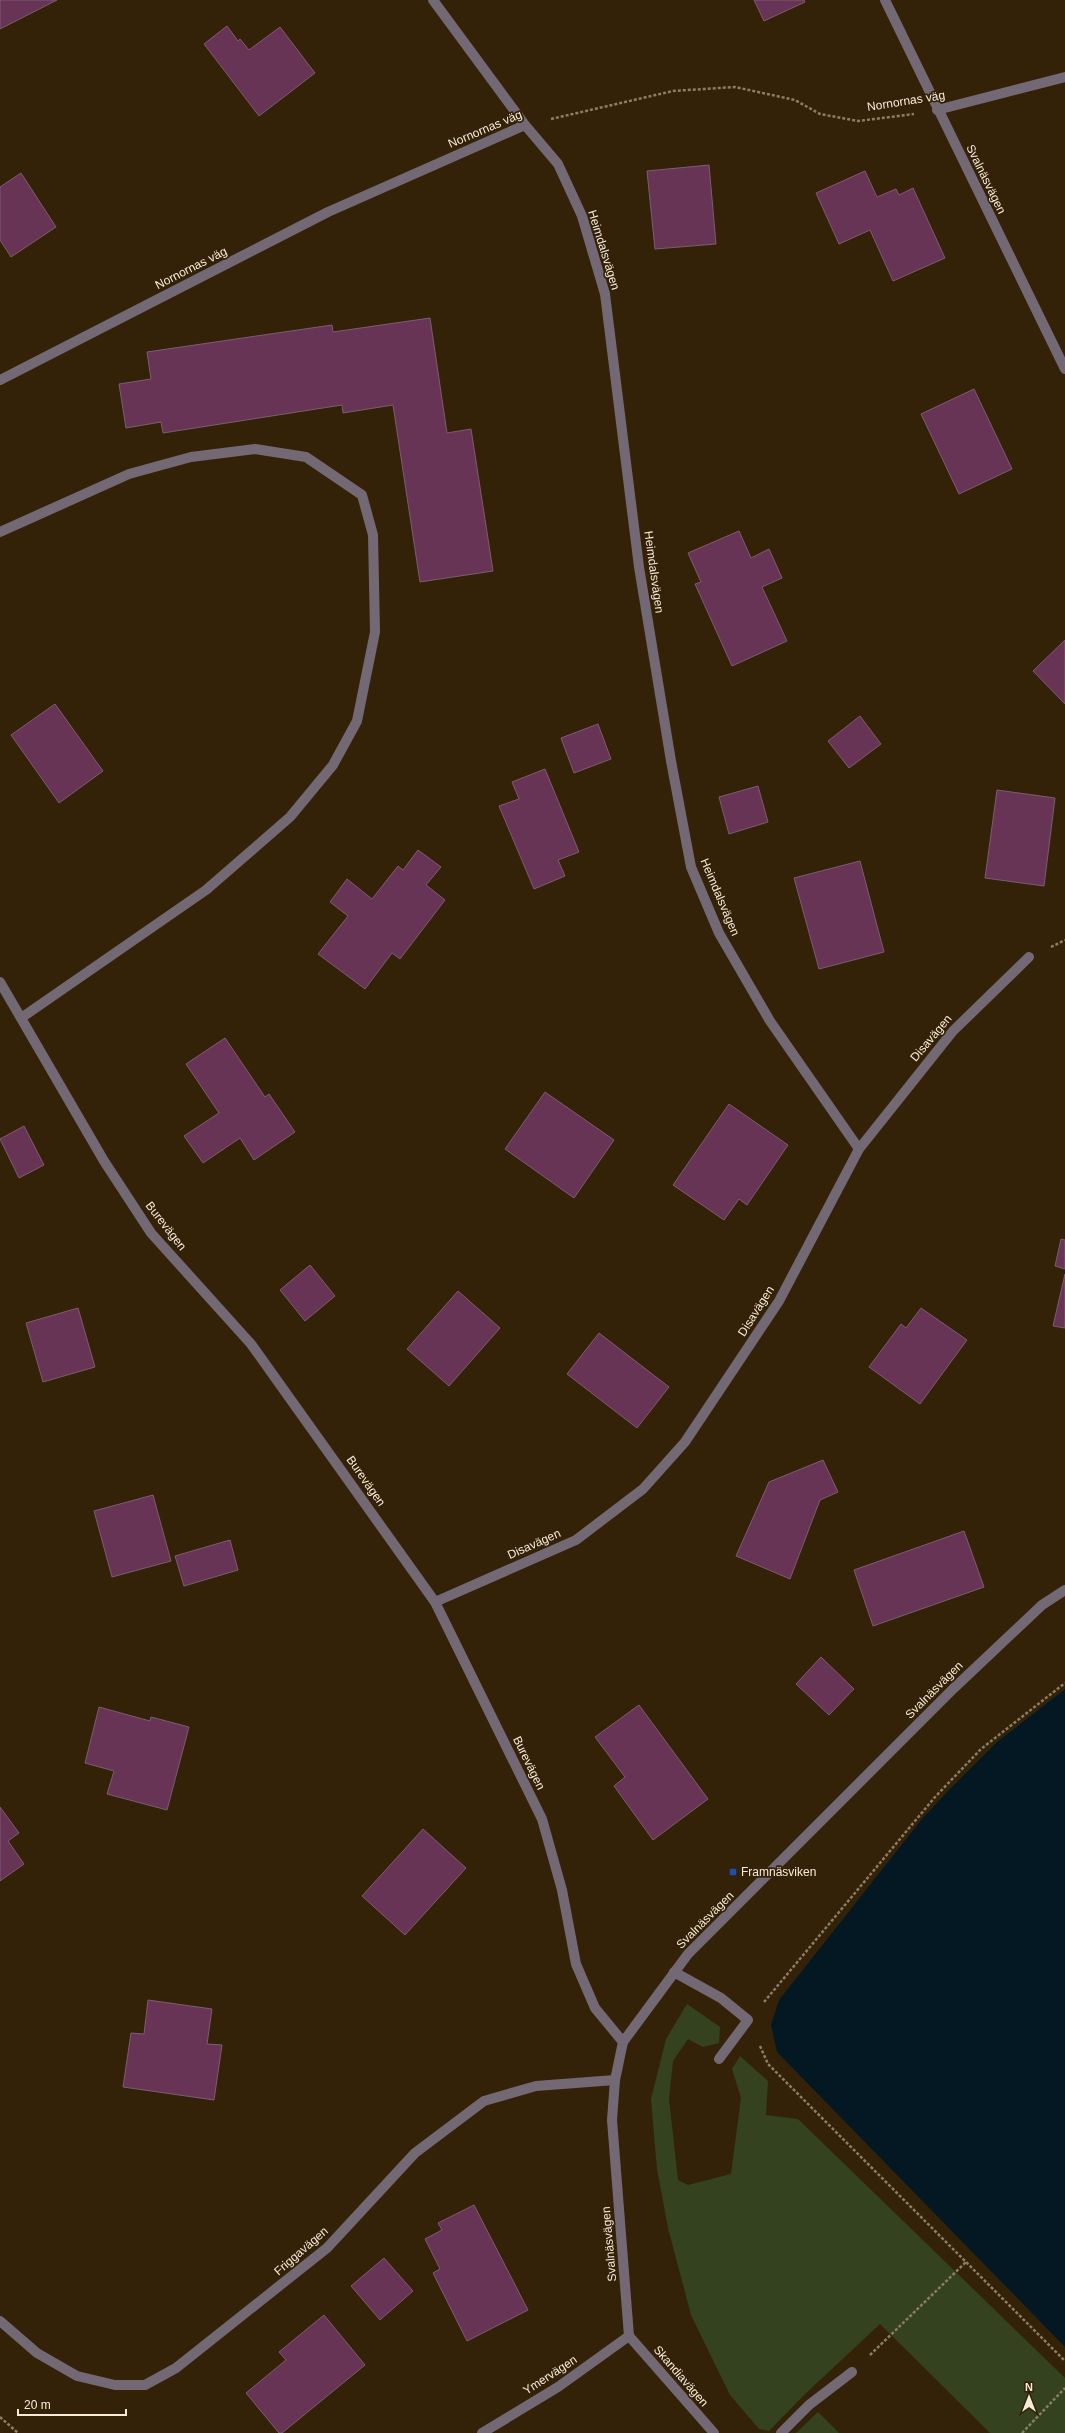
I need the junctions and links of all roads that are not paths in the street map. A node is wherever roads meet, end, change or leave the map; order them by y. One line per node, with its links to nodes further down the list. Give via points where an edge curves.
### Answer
1 (433, 0): 5 (street, Heimdalsvägen)
2 (885, 0): 4 (street, Svalnäsvägen)
3 (1065, 77): 4 (street, Nornornas väg)
4 (937, 110): 6 (street, Svalnäsvägen)
5 (525, 125): 7 (street, Nornornas väg, via 328,212); 12 (street, Heimdalsvägen, via 558,164 582,216 605,294 639,567 670,761 691,867 719,933 770,1021)
6 (1065, 369)
7 (0, 380)
8 (0, 532): 11 (street, via 129,474 191,457 255,449 306,457 362,495 373,535 375,632 357,721 334,765 290,817 206,890)
9 (1029, 957): 12 (street, Disavägen, via 952,1031)
10 (0, 982): 11 (street, Burevägen)
11 (21, 1018): 14 (street, Burevägen, via 104,1161 151,1233 251,1344)
12 (859, 1149): 14 (street, Disavägen, via 779,1301 685,1442 642,1489 576,1540)
13 (1065, 1590): 15 (street, Svalnäsvägen, via 1042,1605 953,1689 688,1954)
14 (435, 1602): 16 (street, Burevägen, via 542,1819 562,1890 576,1964 595,2008)
15 (674, 1972): 16 (street, Svalnäsvägen); 17 (street, via 721,1998 748,2020)
16 (623, 2042): 18 (street, Svalnäsvägen)
17 (719, 2059)
18 (615, 2080): 19 (street, Friggavägen, via 536,2086 484,2101 415,2154 327,2248 176,2368 145,2385 115,2385 77,2376 37,2353); 20 (street, Svalnäsvägen, via 612,2120)
19 (0, 2321)
20 (629, 2336): 22 (street, Ymervägen, via 558,2387); 23 (street, Skandiavägen)
21 (852, 2372): 24 (street, via 809,2405)
22 (482, 2433)
23 (714, 2433)
24 (781, 2433)

